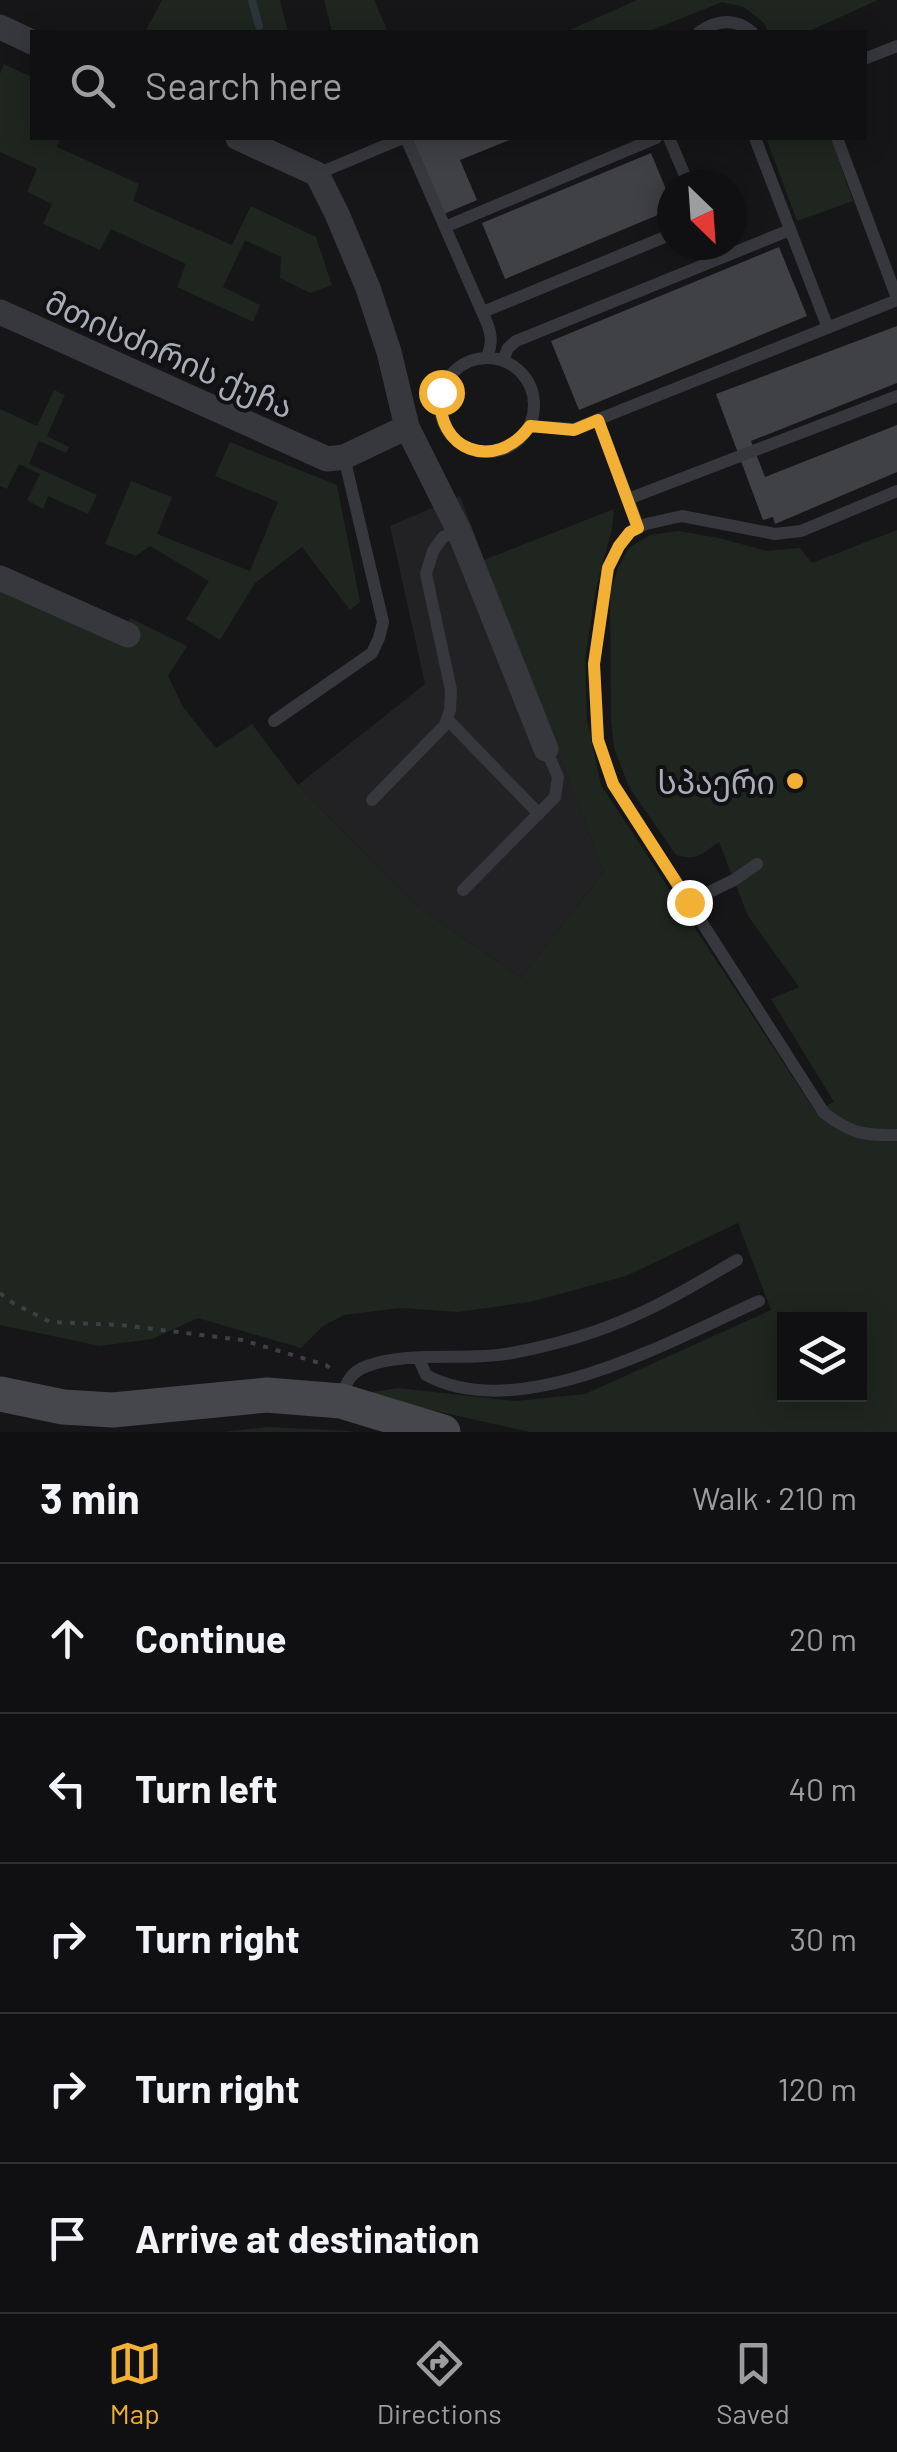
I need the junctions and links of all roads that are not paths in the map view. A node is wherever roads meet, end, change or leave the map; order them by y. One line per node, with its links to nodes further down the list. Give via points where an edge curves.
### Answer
1 (0, 27): 4 (street)
2 (702, 30): 3 (lane, via 725,21)
3 (748, 30)
4 (30, 41)
5 (897, 46): 6 (lane)
6 (867, 59)
7 (242, 140): 15 (street)
8 (399, 140): 15 (lane)
9 (405, 140): 16 (lane)
10 (651, 140): 16 (lane)
11 (670, 140): 14 (lane)
12 (756, 140): 17 (lane)
13 (838, 140): 19 (lane)
14 (683, 170)
15 (317, 174): 28 (street, via 368,288)
16 (445, 227): 21 (lane)
17 (790, 230): 22 (lane); 24 (lane, via 516,342)
18 (657, 240): 21 (lane)
19 (897, 299): 22 (lane)
20 (0, 312): 29 (street, მთისძირის ქუჩა, via 312,454)
21 (483, 312): 23 (lane, via 492,336)
22 (828, 328): 26 (lane)
23 (487, 357): 24 (lane); 27 (lane, via 447,378 439,408 451,436 462,446 492,452 507,448)
24 (503, 360): 27 (lane, via 528,380 534,395)
25 (897, 396): 31 (lane)
26 (598, 420): 27 (lane, via 574,430); 31 (lane)
27 (530, 426)
28 (407, 427): 29 (street); 33 (street)
29 (344, 457): 37 (lane, via 383,622 380,638 372,653)
30 (897, 491): 32 (lane, via 801,531 776,534 682,516)
31 (628, 500): 32 (lane)
32 (638, 528): 43 (lane, via 608,568 594,664 598,740 613,784)
33 (459, 530): 36 (lane, via 443,537 426,574 451,690); 38 (street)
34 (0, 578): 35 (street)
35 (128, 635)
36 (447, 720): 39 (lane); 40 (lane)
37 (274, 721)
38 (546, 748): 40 (lane, via 558,778 556,797)
39 (372, 800)
40 (540, 814): 42 (lane)
41 (757, 864): 43 (lane)
42 (463, 890)
43 (689, 902): 44 (lane, via 824,1113 846,1130)
44 (897, 1135)
45 (738, 1260): 47 (lane, via 636,1315 579,1337 508,1354)
46 (759, 1301): 47 (lane, via 607,1369 509,1391 439,1382 426,1375)
47 (419, 1359): 48 (lane, via 368,1365 354,1372)
48 (342, 1392): 49 (street, via 113,1410); 50 (street)
49 (0, 1394)
50 (443, 1432)

